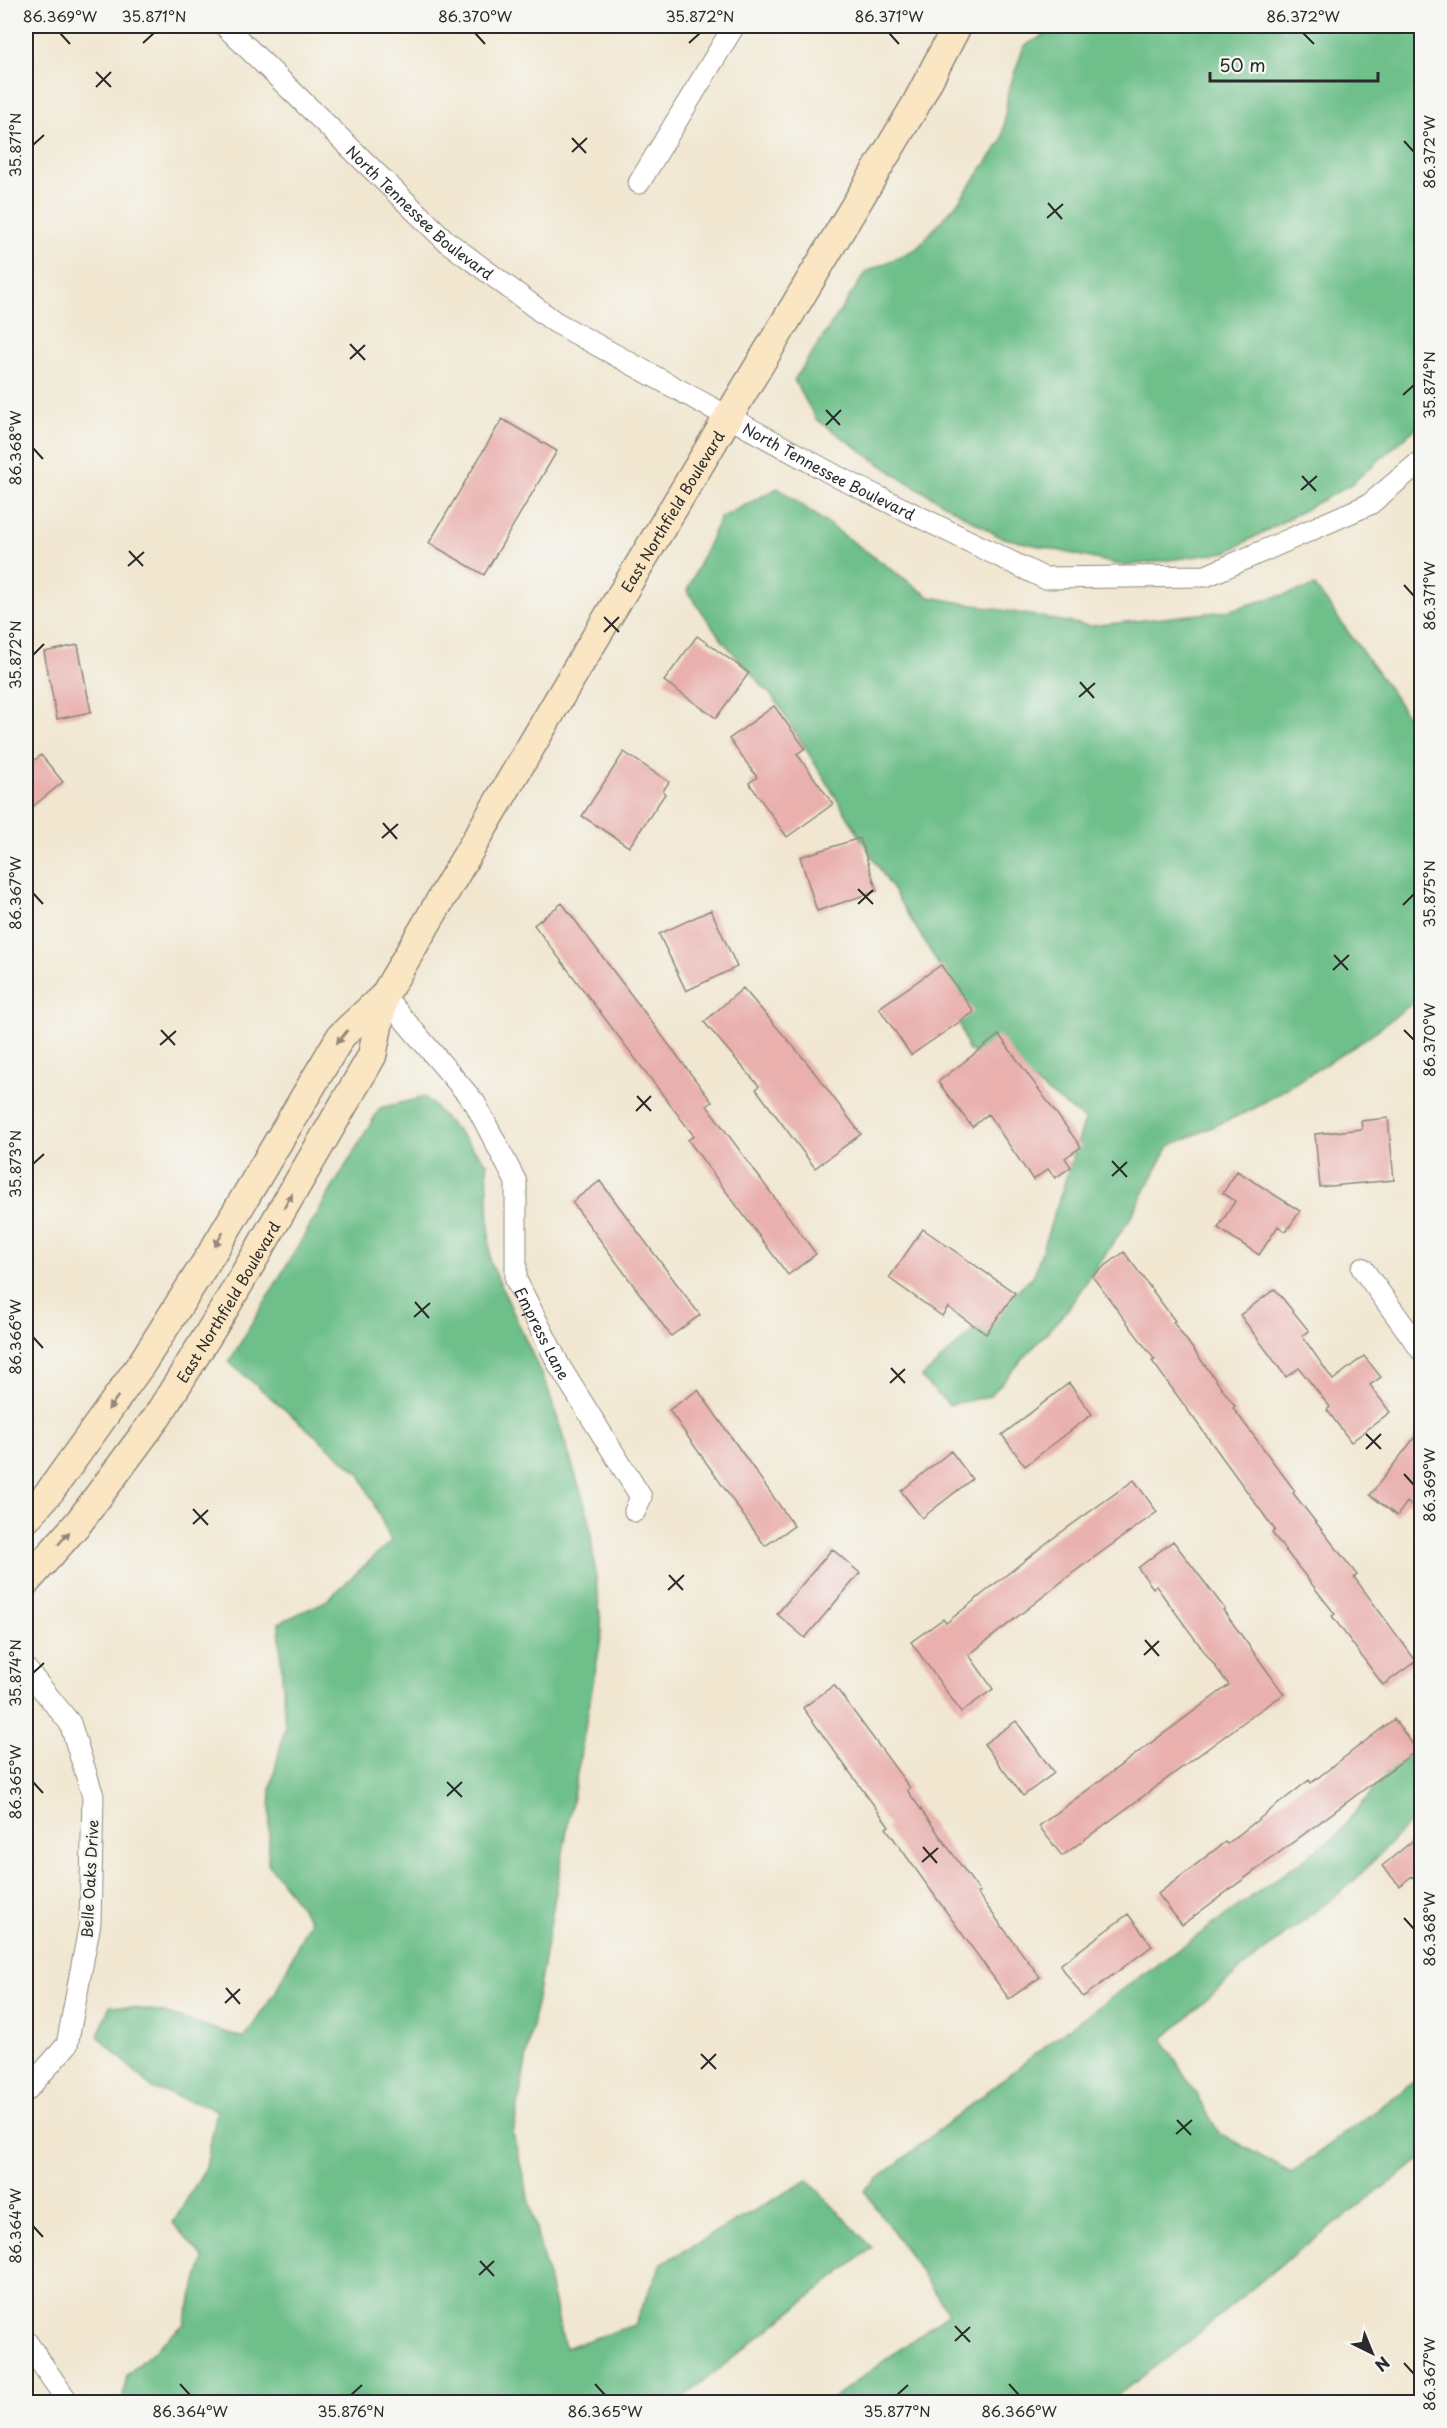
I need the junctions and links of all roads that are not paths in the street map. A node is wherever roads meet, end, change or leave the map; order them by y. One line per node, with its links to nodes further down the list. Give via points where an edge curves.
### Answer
1 (225, 26): 5 (street, North Tennessee Boulevard, via 446,241 555,322)
2 (734, 26): 4 (street)
3 (957, 26): 5 (main road, East Northfield Boulevard, via 915,106)
4 (639, 183)
5 (728, 417): 6 (street, North Tennessee Boulevard, via 838,477 1044,578 1206,576 1370,504); 7 (main road, East Northfield Boulevard)
6 (1422, 460)
7 (384, 996): 10 (street, Empress Lane, via 475,1103 516,1182 516,1280 560,1367 641,1497); 11 (main road, East Northfield Boulevard, one-way to 11, via 340,1036 142,1363); 12 (main road, East Northfield Boulevard, one-way to 7, via 79,1522 158,1417 220,1316 372,1056)
8 (1362, 1268): 9 (street)
9 (1422, 1351)
10 (635, 1511)
11 (26, 1519)
12 (26, 1582)
13 (26, 1669): 14 (street, Belle Oaks Drive, via 70,1723 93,1796 90,1923 67,2045)
14 (26, 2091)
15 (26, 2341): 16 (street)
16 (68, 2403)

